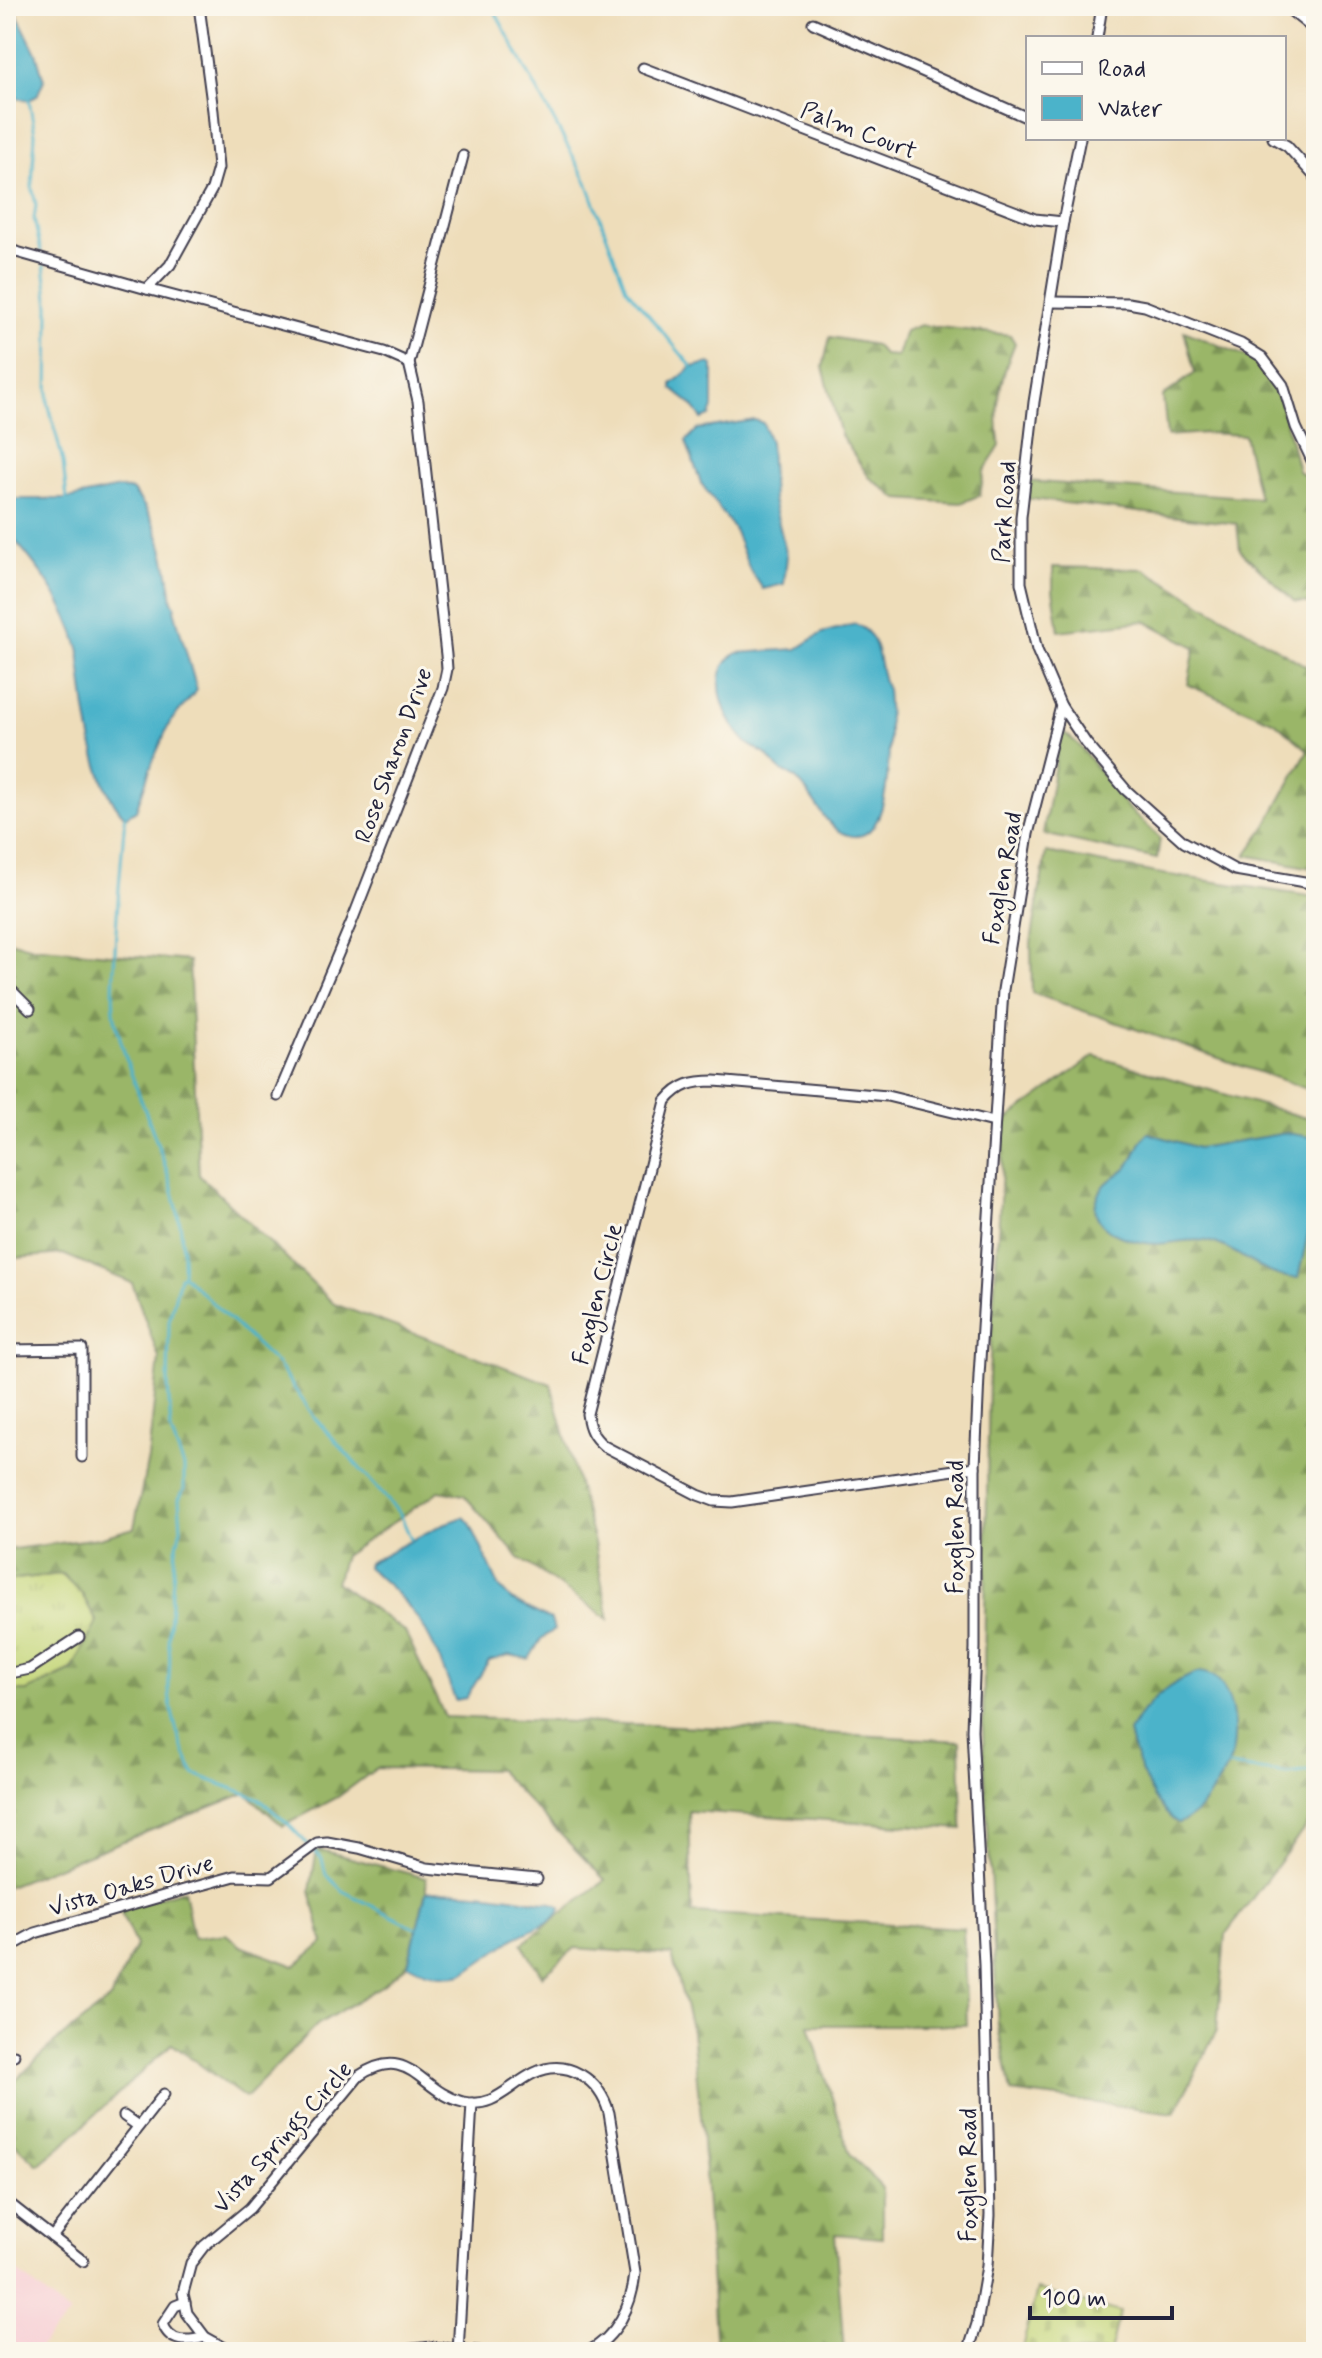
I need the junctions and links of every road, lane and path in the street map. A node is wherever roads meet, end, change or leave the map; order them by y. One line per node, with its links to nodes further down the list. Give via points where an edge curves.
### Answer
1 (199, 6): 15 (street, via 218,168 170,265)
2 (1102, 6): 6 (street)
3 (1285, 6): 5 (street)
4 (813, 23): 8 (street)
5 (1316, 31)
6 (1097, 36)
7 (643, 68): 13 (street, Palm Court, via 1035,219)
8 (1026, 117)
9 (1080, 140): 13 (street, Park Road)
10 (1276, 140): 12 (street)
11 (463, 156): 17 (street, Rose Sharon Drive)
12 (1316, 178)
13 (1063, 222): 16 (street, Park Road)
14 (6, 249): 15 (street)
15 (147, 289): 17 (street)
16 (1051, 302): 18 (street, via 1145,306 1254,351 1283,385); 19 (street, Park Road, via 1029,441 1019,559 1037,650)
17 (409, 363): 23 (street, Rose Sharon Drive, via 418,401 445,678)
18 (1316, 469)
19 (1061, 706): 20 (street, Park Road, via 1126,790 1184,842 1235,870); 24 (street, Foxglen Road, via 1028,834 1010,943)
20 (1316, 884)
21 (6, 985): 22 (street)
22 (30, 1009)
23 (278, 1096)
24 (994, 1122): 27 (street, Foxglen Road); 27 (street, Foxglen Circle, via 887,1096 715,1081 676,1089 666,1101 587,1414 589,1427 604,1446 714,1501)
25 (6, 1350): 26 (street, via 82,1349)
26 (82, 1457)
27 (975, 1467): 46 (street, Foxglen Road, via 972,1730 990,2215 987,2266)
28 (79, 1637): 29 (street, via 30,1669)
29 (6, 1674)
30 (537, 1879): 31 (street, Vista Oaks Drive, via 427,1868 339,1843 317,1843 271,1877 235,1876 35,1933)
31 (6, 1949)
32 (164, 2094): 35 (street)
33 (472, 2103): 39 (street, Vista Springs Circle, via 448,2096 400,2064 385,2064 359,2076 250,2208 197,2254 187,2272); 41 (street); 45 (street, via 496,2098 534,2073 557,2068 583,2075 602,2094 635,2273 623,2317)
34 (124, 2116): 35 (street)
35 (138, 2126): 37 (street)
36 (6, 2201): 37 (street)
37 (52, 2237): 38 (street)
38 (83, 2261)
39 (185, 2302): 40 (street); 40 (street, via 175,2306 163,2324 167,2335 175,2340)
40 (205, 2337): 42 (street)
41 (458, 2351): 43 (street, via 432,2347); 44 (street)
42 (232, 2352)
43 (386, 2352)
44 (487, 2352)
45 (587, 2352)
46 (968, 2352)

